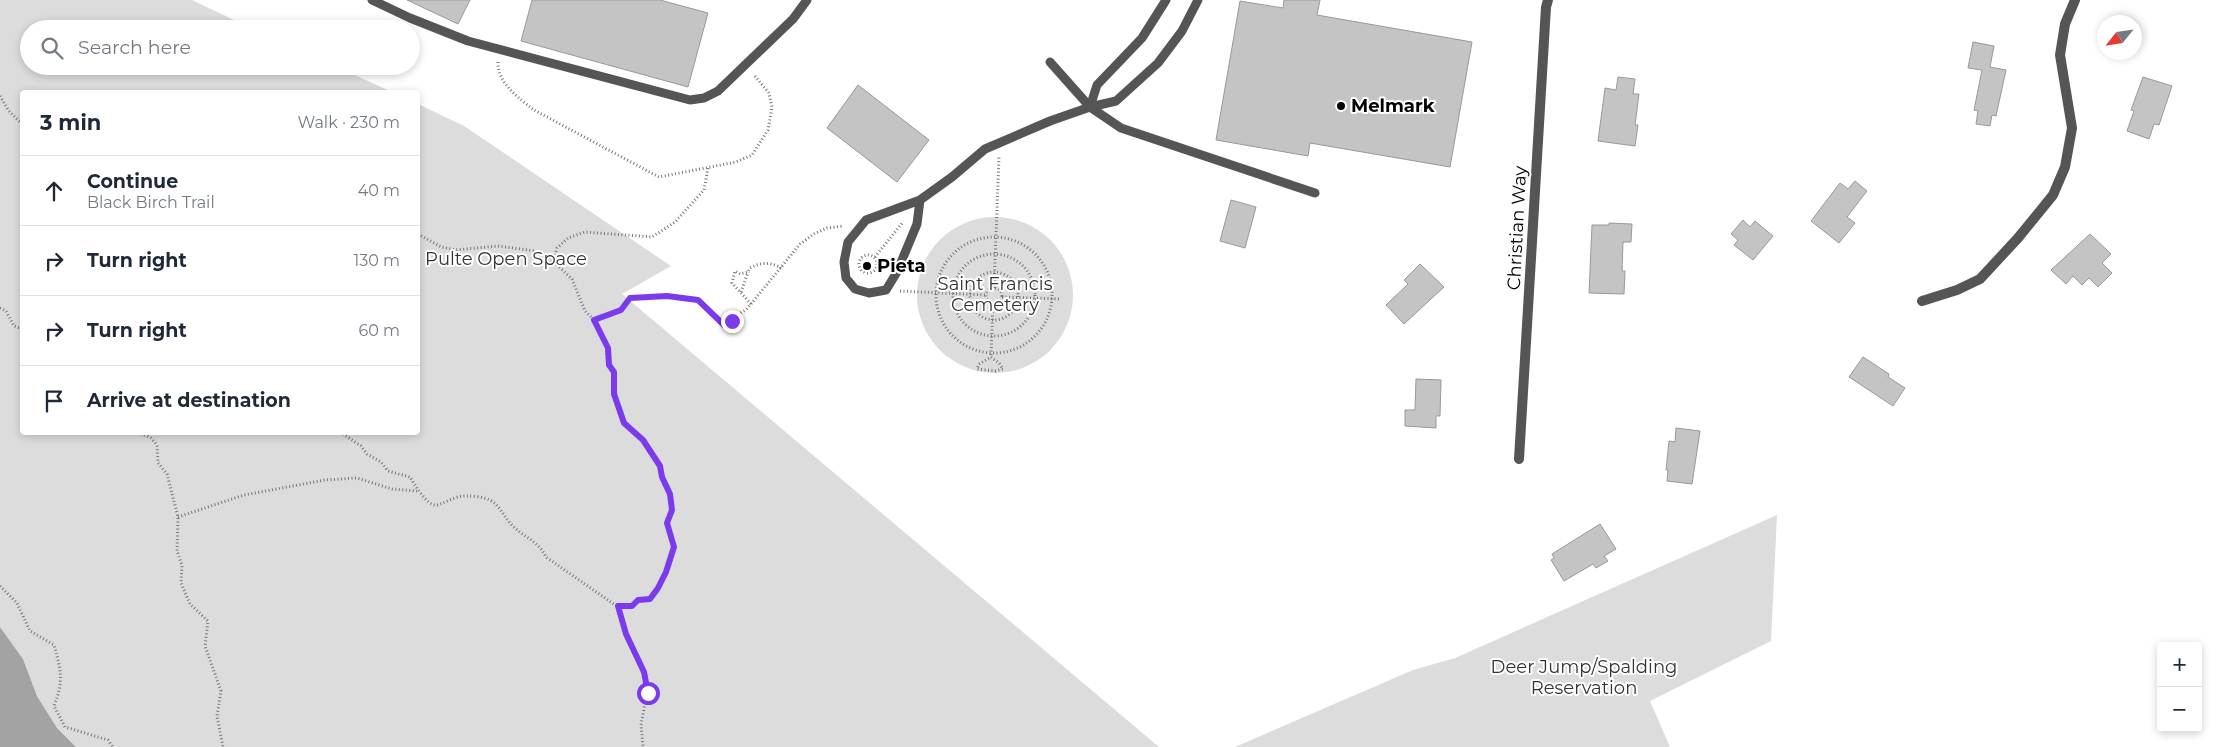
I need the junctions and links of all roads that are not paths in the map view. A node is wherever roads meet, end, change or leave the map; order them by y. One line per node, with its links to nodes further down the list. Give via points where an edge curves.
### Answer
1 (372, 0): 7 (lane)
2 (807, 0): 8 (lane, via 793,19 718,92 690,100 500,50)
3 (1166, 0): 10 (lane, via 1142,38 1097,84)
4 (1198, 0): 10 (lane, via 1182,31 1158,63 1116,101)
5 (1548, 0): 14 (street, Christian Way)
6 (2075, 0): 13 (street, via 2065,24 2060,55 2072,128 2065,167 2053,195 1980,279)
7 (415, 20)
8 (420, 22)
9 (1050, 62): 10 (lane)
10 (1090, 107): 11 (lane, via 1121,128); 12 (lane, via 986,150)
11 (1315, 193)
12 (920, 200): 12 (lane, via 917,224 886,290 869,293 855,289 846,278 844,262 848,242 866,220)
13 (1922, 301)
14 (1519, 459)

